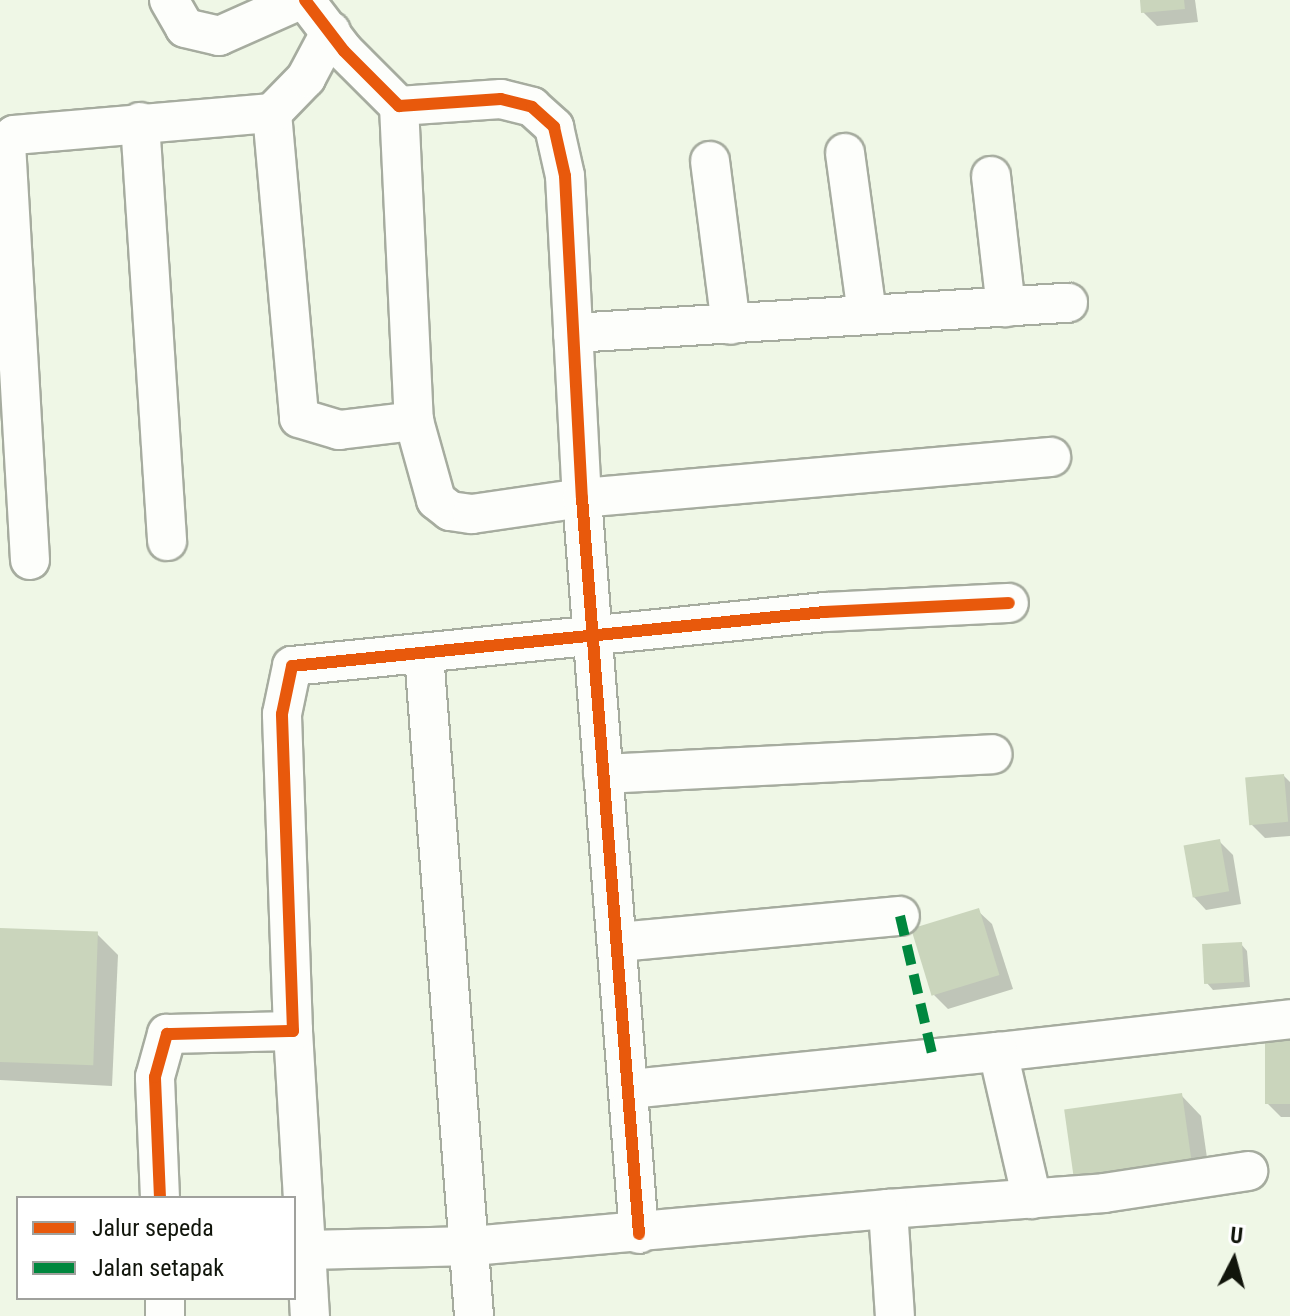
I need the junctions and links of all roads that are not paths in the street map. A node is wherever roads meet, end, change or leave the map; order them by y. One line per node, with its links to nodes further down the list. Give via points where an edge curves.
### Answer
1 (169, 0): 2 (street, via 185,28 219,36)
2 (302, 0): 3 (street)
3 (338, 41): 4 (street); 5 (street)
4 (388, 96): 14 (street, via 501,99 532,107 554,127 565,176); 15 (street)
5 (272, 113): 6 (street); 15 (street, via 299,418 339,430)
6 (140, 122): 18 (street); 19 (street, via 14,135 6,144)
7 (845, 153): 12 (street)
8 (710, 161): 13 (street)
9 (991, 176): 11 (street)
10 (1068, 303): 11 (street)
11 (1006, 307): 12 (street)
12 (867, 314): 13 (street)
13 (731, 325): 14 (street)
14 (573, 333): 17 (street)
15 (414, 421): 17 (street, via 436,500 450,511 472,514)
16 (1051, 457): 17 (street)
17 (582, 498): 21 (street)
18 (167, 541)
19 (30, 560)
20 (1009, 603): 21 (street)
21 (595, 632): 22 (street); 24 (street)
22 (424, 654): 28 (street, via 292,666 284,689); 36 (street)
23 (992, 754): 24 (street)
24 (603, 774): 26 (street)
25 (900, 916): 26 (street)
26 (619, 942): 30 (street)
27 (1290, 1019): 29 (street)
28 (293, 1031): 32 (street, via 167,1034 155,1077); 37 (street)
29 (998, 1052): 30 (street); 33 (street)
30 (631, 1089): 35 (street)
31 (1248, 1171): 33 (street)
32 (160, 1196)
33 (1032, 1199): 34 (street)
34 (888, 1209): 35 (street); 40 (street)
35 (639, 1234): 36 (street)
36 (472, 1246): 37 (street); 39 (street)
37 (307, 1250): 38 (street)
38 (310, 1316)
39 (474, 1316)
40 (895, 1316)

